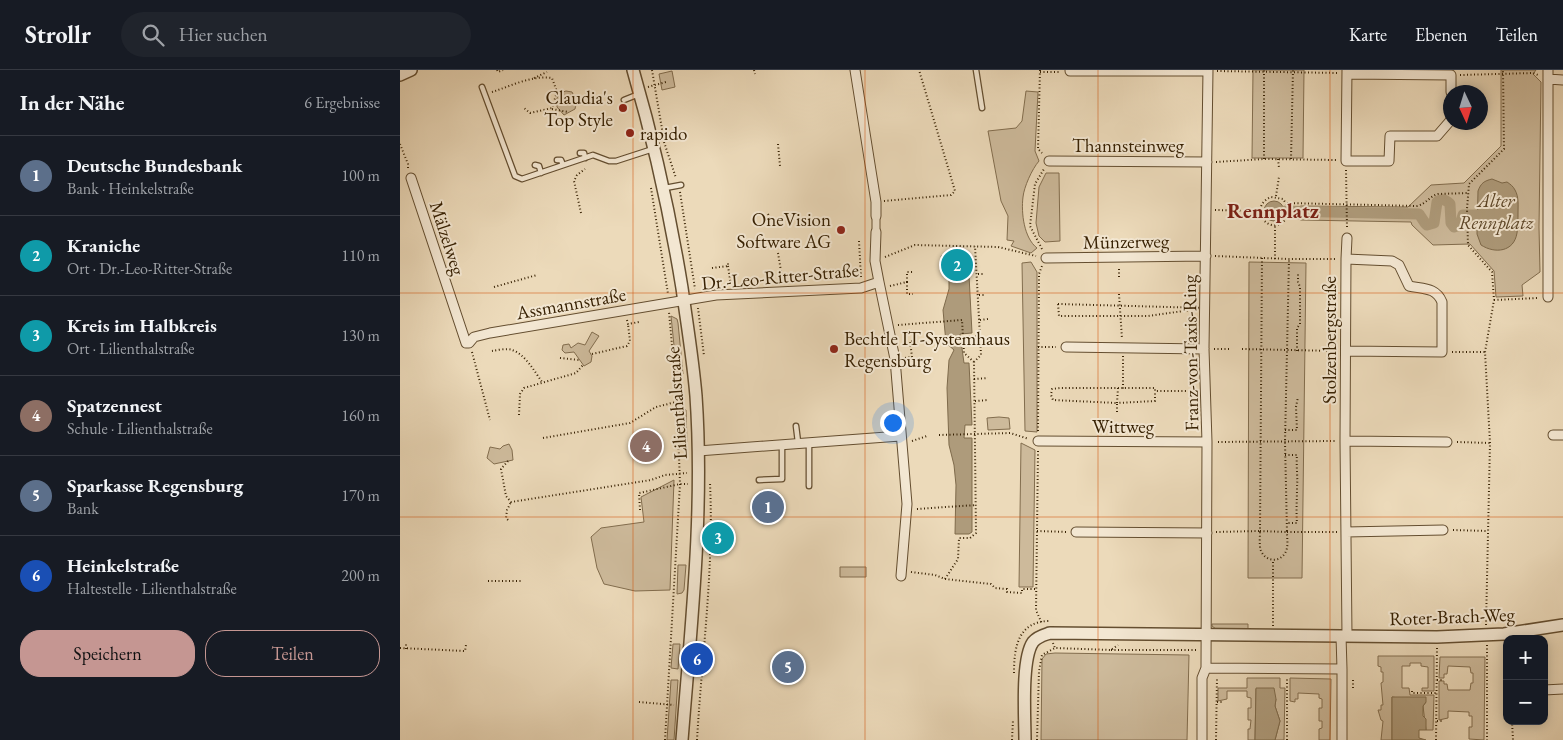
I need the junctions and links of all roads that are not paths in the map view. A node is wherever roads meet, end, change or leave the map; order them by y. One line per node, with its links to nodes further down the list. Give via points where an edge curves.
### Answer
1 (411, 70): 9 (street)
2 (633, 70): 13 (street, Lilienthalstraße)
3 (855, 70): 31 (street)
4 (976, 70): 15 (lane)
5 (1208, 71): 6 (street); 24 (street, Franz-von-Taxis-Ring)
6 (1070, 72)
7 (1347, 72): 11 (street, via 1451,75); 18 (street, via 1346,161 1389,161 1390,136 1437,136)
8 (1548, 74): 10 (street); 38 (street)
9 (400, 75)
10 (1563, 80)
11 (1451, 85)
12 (482, 87): 17 (lane)
13 (640, 92): 14 (lane); 19 (street, Lilienthalstraße)
14 (624, 100)
15 (982, 108)
16 (498, 111): 17 (lane)
17 (492, 113): 27 (lane, via 515,176 522,180)
18 (1443, 129)
19 (654, 148): 21 (lane, via 616,161 593,155); 30 (street, Lilienthalstraße)
20 (580, 153): 21 (lane, via 584,153)
21 (586, 158): 26 (lane)
22 (557, 160): 26 (lane, via 561,160)
23 (1049, 161): 24 (street, Thannsteinweg)
24 (1207, 162): 34 (street, Franz-von-Taxis-Ring)
25 (535, 165): 27 (lane, via 539,166)
26 (563, 165): 27 (lane)
27 (541, 173)
28 (411, 178): 40 (street, Mälzelweg)
29 (681, 185): 30 (lane)
30 (664, 189): 39 (street, Lilienthalstraße)
31 (876, 216): 32 (street)
32 (876, 232): 37 (street, Dr.-Leo-Ritter-Straße, via 875,261)
33 (1348, 238): 36 (street, Stolzenbergstraße)
34 (1206, 256): 35 (street, Münzerweg); 42 (street, Franz-von-Taxis-Ring)
35 (1046, 258)
36 (1346, 259): 43 (street, Stolzenbergstraße); 43 (street, via 1392,261 1399,265 1409,286 1439,295 1442,302 1442,352)
37 (880, 285): 39 (street, Dr.-Leo-Ritter-Straße, via 732,293); 47 (street, Dr.-Leo-Ritter-Straße, via 895,359)
38 (1548, 297)
39 (684, 300): 40 (street, Assmannstraße, via 490,333 474,337); 55 (street, Lilienthalstraße, via 692,350)
40 (468, 343)
41 (1066, 348): 42 (street)
42 (1204, 349): 52 (street, Franz-von-Taxis-Ring)
43 (1346, 351): 48 (street, Stolzenbergstraße)
44 (796, 426): 49 (lane)
45 (1563, 434): 46 (street)
46 (1553, 435)
47 (901, 439): 50 (street, via 829,444); 62 (street, Dr.-Leo-Ritter-Straße, via 907,510)
48 (1345, 441): 53 (street); 60 (street, Stolzenbergstraße)
49 (798, 442): 50 (street); 54 (street)
50 (809, 442): 57 (lane)
51 (1038, 442): 52 (street, Wittweg)
52 (1207, 442): 61 (street, Franz-von-Taxis-Ring)
53 (1447, 442)
54 (782, 444): 55 (street); 56 (lane, via 782,479)
55 (698, 451): 70 (street, Lilienthalstraße, via 694,595)
56 (759, 480)
57 (809, 486)
58 (1443, 530): 60 (street)
59 (1076, 532): 61 (street)
60 (1346, 532): 65 (street, Stolzenbergstraße)
61 (1207, 533): 64 (street, Franz-von-Taxis-Ring)
62 (901, 574)
63 (1563, 625): 65 (street, Roter-Brach-Weg, via 1486,636)
64 (1206, 635): 65 (street, Roter-Brach-Weg); 66 (street); 71 (street, Roter-Brach-Weg, via 1041,635 1034,642 1026,664)
65 (1344, 636): 67 (street)
66 (1206, 668): 67 (street); 72 (street, via 1202,678)
67 (1342, 669): 73 (street)
68 (1563, 689): 69 (street)
69 (1548, 690)
70 (682, 740)
71 (1025, 740)
72 (1202, 740)
73 (1342, 740)

